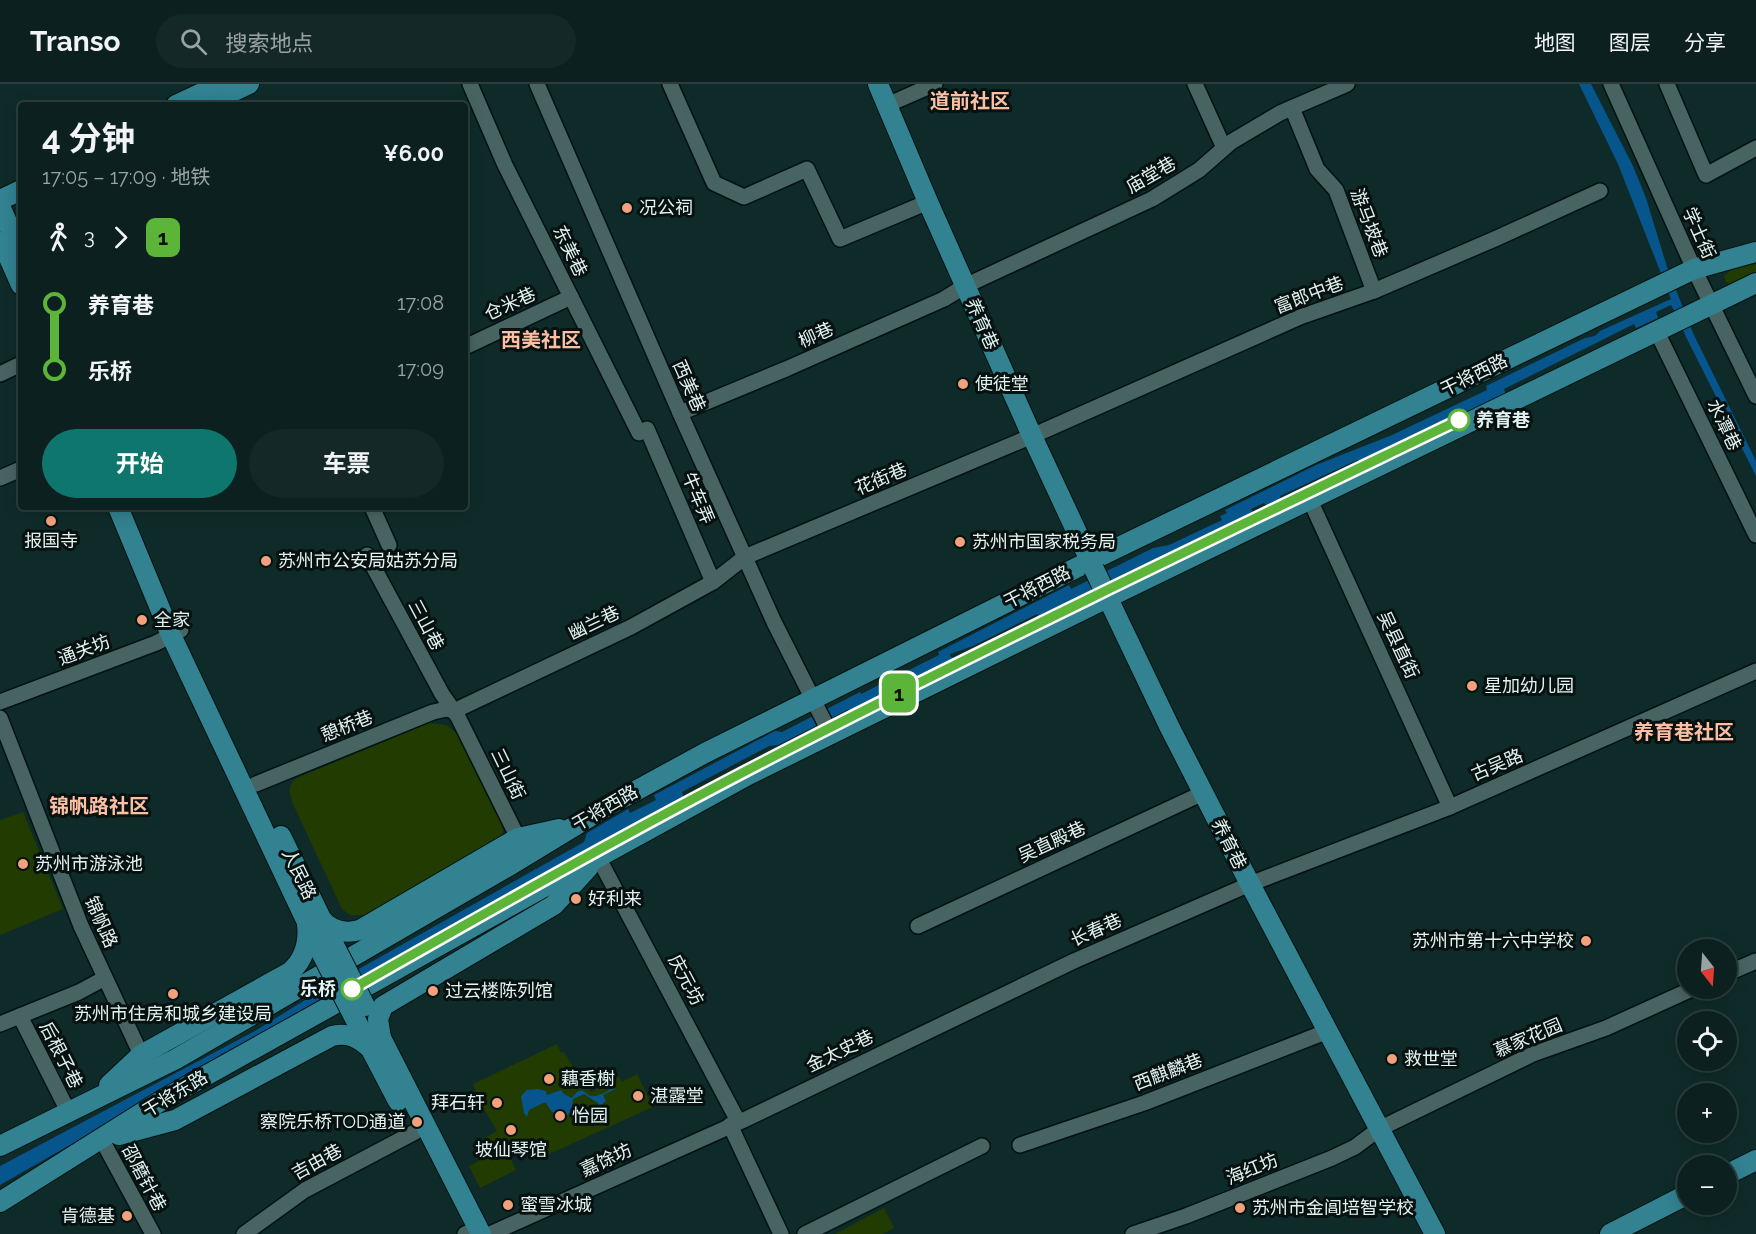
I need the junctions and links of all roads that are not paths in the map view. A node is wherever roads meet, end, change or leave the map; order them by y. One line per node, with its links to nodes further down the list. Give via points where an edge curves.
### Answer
1 (222, 84): 12 (main road)
2 (249, 84): 13 (main road)
3 (470, 84): 33 (street, 东美巷)
4 (537, 84): 40 (street, 西美巷)
5 (670, 84): 23 (street, via 714,183 744,197 807,169 840,239)
6 (878, 84): 14 (main road, 养育巷)
7 (935, 84): 14 (street)
8 (1195, 84): 16 (street)
9 (1347, 84): 15 (street, 庙堂巷)
10 (1611, 84): 28 (street, 学士街)
11 (1667, 84): 17 (street, via 1706,175)
12 (183, 102)
13 (210, 102)
14 (887, 105): 23 (main road, 养育巷)
15 (1292, 108): 16 (street, 庙堂巷); 32 (street, 游马坡巷, via 1317,169 1336,190)
16 (1224, 148): 31 (street, 庙堂巷, via 1199,170 1152,199)
17 (1756, 148)
18 (18, 178): 19 (main road)
19 (0, 187)
20 (18, 191): 22 (main road)
21 (1600, 191): 32 (street, 富郎中巷)
22 (0, 200)
23 (928, 202): 31 (main road, 养育巷)
24 (0, 206): 26 (main road)
25 (0, 237): 29 (main road)
26 (18, 247)
27 (1756, 252): 28 (main road, 干将西路)
28 (1694, 269): 34 (street, 学士街); 53 (main road, 干将西路)
29 (18, 278)
30 (1756, 283): 34 (main road)
31 (965, 286): 40 (street, 柳巷, via 944,299); 42 (main road, 养育巷)
32 (1374, 291): 42 (street, 富郎中巷, via 1299,317)
33 (571, 297): 36 (street, 仓米巷); 41 (street, 东美巷)
34 (1711, 306): 35 (main road); 39 (street, 学士街)
35 (1657, 332): 45 (main road); 49 (street, 水潭巷)
36 (468, 346)
37 (18, 365): 38 (street)
38 (0, 374)
39 (1756, 396)
40 (680, 413): 52 (street, 西美巷)
41 (643, 431): 54 (street, 牛车弄)
42 (1032, 436): 52 (street, 花街巷); 53 (main road, 养育巷)
43 (18, 470): 44 (street)
44 (0, 478)
45 (1310, 500): 55 (main road); 65 (street, 吴县直街)
46 (119, 510): 56 (main road, 人民路)
47 (131, 510): 56 (main road, 人民路)
48 (373, 510): 50 (street)
49 (1756, 535)
50 (389, 545)
51 (367, 555): 60 (street, 三山巷)
52 (745, 558): 54 (street, 幽兰巷); 59 (street, 西美巷)
53 (1092, 565): 55 (main road, 养育巷, bridge); 59 (main road, 干将西路)
54 (713, 582): 60 (street, 幽兰巷, via 631,627)
55 (1106, 594): 62 (main road); 64 (main road, 养育巷)
56 (176, 633): 58 (street, 通关坊); 63 (main road, 人民路); 71 (main road, 人民路)
57 (1756, 671): 65 (street, 古吴路)
58 (0, 702)
59 (815, 705): 62 (street, 西美巷); 66 (main road, 干将西路, via 686,763 573,826)
60 (454, 711): 63 (street, 憩桥巷, via 433,712); 66 (street, 三山街)
61 (0, 718): 76 (street, 锦帆路)
62 (828, 730): 67 (main road)
63 (256, 784): 71 (main road, 人民路)
64 (1203, 793): 68 (main road, 养育巷); 72 (street, 吴直殿巷)
65 (1450, 807): 68 (street, 古吴路)
66 (522, 847): 71 (main road, via 360,930 339,931); 73 (main road)
67 (598, 857): 69 (main road); 70 (main road); 86 (street, 庆元坊)
68 (1250, 884): 80 (street, 长春巷); 82 (main road, 养育巷)
69 (544, 887): 70 (main road); 78 (main road)
70 (554, 905): 83 (main road, via 383,1006)
71 (313, 920): 73 (main road, 人民路); 84 (main road, via 304,952 290,972)
72 (918, 926)
73 (332, 955): 78 (main road, 人民路, bridge); 84 (main road, 干将东路, via 176,1059)
74 (1756, 961): 75 (street)
75 (1737, 969)
76 (105, 978): 79 (street); 84 (street, 锦帆路)
77 (1677, 996): 87 (street, 慕家花园, via 1606,1028 1533,1054)
78 (357, 1004): 83 (main road, 人民路); 89 (main road, 干将东路, via 164,1099)
79 (20, 1016): 81 (street); 85 (street, 后根子巷)
80 (959, 1016): 86 (street, 金太史巷)
81 (0, 1024)
82 (1328, 1031): 87 (main road, 养育巷); 90 (street, 西麒麟巷, via 1144,1103)
83 (376, 1044): 88 (main road, 人民路); 89 (main road, via 351,1035 332,1036 176,1120); 99 (main road, 人民路)
84 (145, 1063): 85 (main road, via 95,1098)
85 (68, 1111): 91 (main road)
86 (734, 1123): 100 (street, 嘉馀坊); 101 (street, 庆元坊)
87 (1379, 1129): 103 (street, 海红坊, via 1332,1158); 104 (main road, 养育巷)
88 (415, 1132): 98 (street, 吉由巷, via 305,1190); 99 (main road, 人民路)
89 (102, 1140): 96 (main road, 干将东路); 97 (street, 邵磨针巷)
90 (1020, 1145)
91 (0, 1146)
92 (982, 1146): 102 (street)
93 (1756, 1160): 94 (main road)
94 (1737, 1170)
95 (1677, 1200): 105 (main road)
96 (0, 1202)
97 (153, 1234)
98 (244, 1234)
99 (470, 1234)
100 (490, 1234)
101 (781, 1234)
102 (805, 1234)
103 (1133, 1234)
104 (1435, 1234)
105 (1610, 1234)

